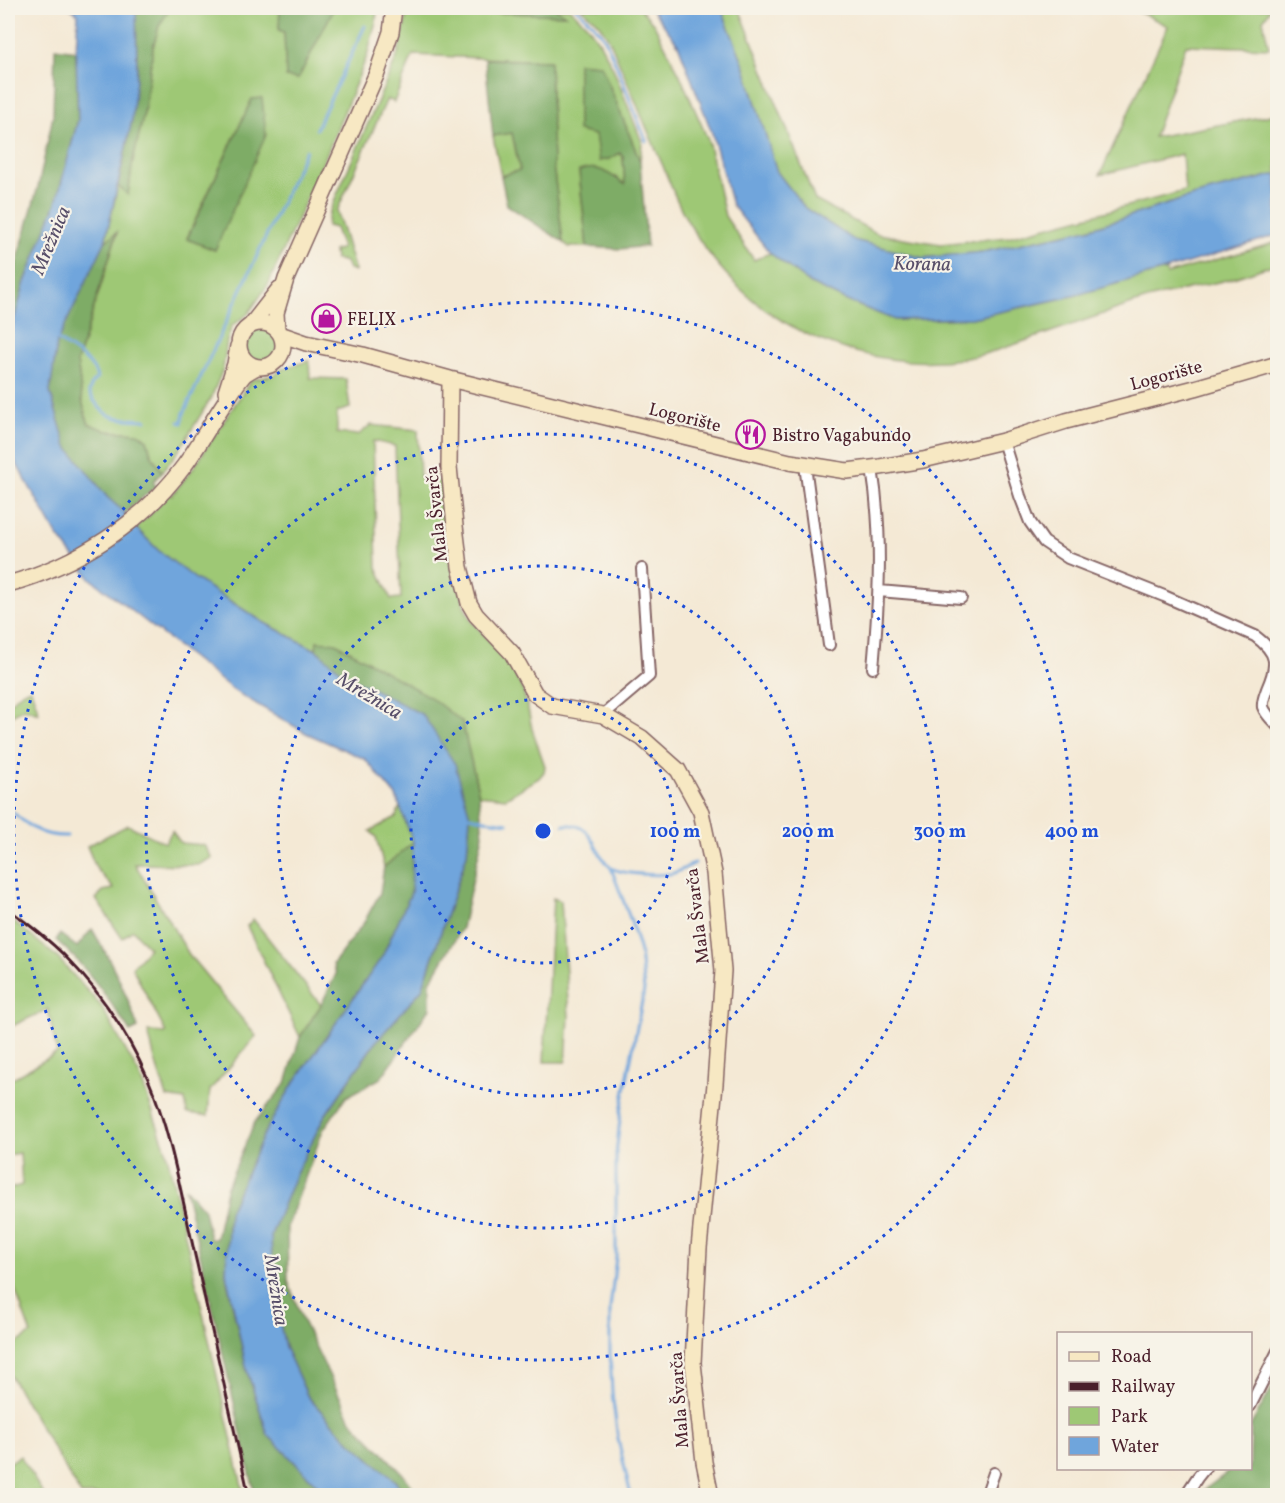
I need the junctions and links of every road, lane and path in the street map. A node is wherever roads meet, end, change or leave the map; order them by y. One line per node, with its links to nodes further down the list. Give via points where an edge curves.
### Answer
1 (394, 8): 2 (main road, via 380,64)
2 (286, 279): 3 (main road); 4 (main road, via 276,313)
3 (251, 325): 4 (main road, via 265,323); 5 (main road, via 242,333)
4 (279, 332): 6 (main road, Logorište); 7 (main road, via 283,348)
5 (238, 345): 9 (main road, via 246,362); 11 (main road)
6 (328, 349): 7 (main road, Logorište, via 296,352); 10 (main road, Logorište)
7 (277, 361): 9 (main road)
8 (1278, 364): 12 (main road, Logorište)
9 (257, 368): 11 (main road, via 244,376)
10 (450, 379): 13 (main road, Logorište); 21 (main road, Mala Švarča, via 449,467 460,567 470,603 484,625 512,652 536,694 552,706)
11 (218, 412): 16 (main road, via 167,487 137,516 83,552)
12 (1003, 441): 14 (main road, Logorište); 22 (street, via 1030,522 1044,542 1068,558 1164,596 1266,644 1275,663 1263,706)
13 (805, 465): 14 (main road, Logorište, via 847,471); 19 (street)
14 (872, 468): 17 (street, via 879,531)
15 (642, 569): 21 (street, via 649,676)
16 (8, 584)
17 (879, 591): 18 (street); 20 (street)
18 (961, 598)
19 (829, 645)
20 (873, 668)
21 (603, 715): 27 (main road, Mala Švarča, via 642,738 678,770 700,812 714,873 723,971 693,1363)
22 (1278, 726)
23 (1278, 1351): 24 (street)
24 (1252, 1404)
25 (1204, 1470): 29 (street)
26 (994, 1473): 28 (street)
27 (711, 1496)
28 (986, 1496)
29 (1185, 1496)

